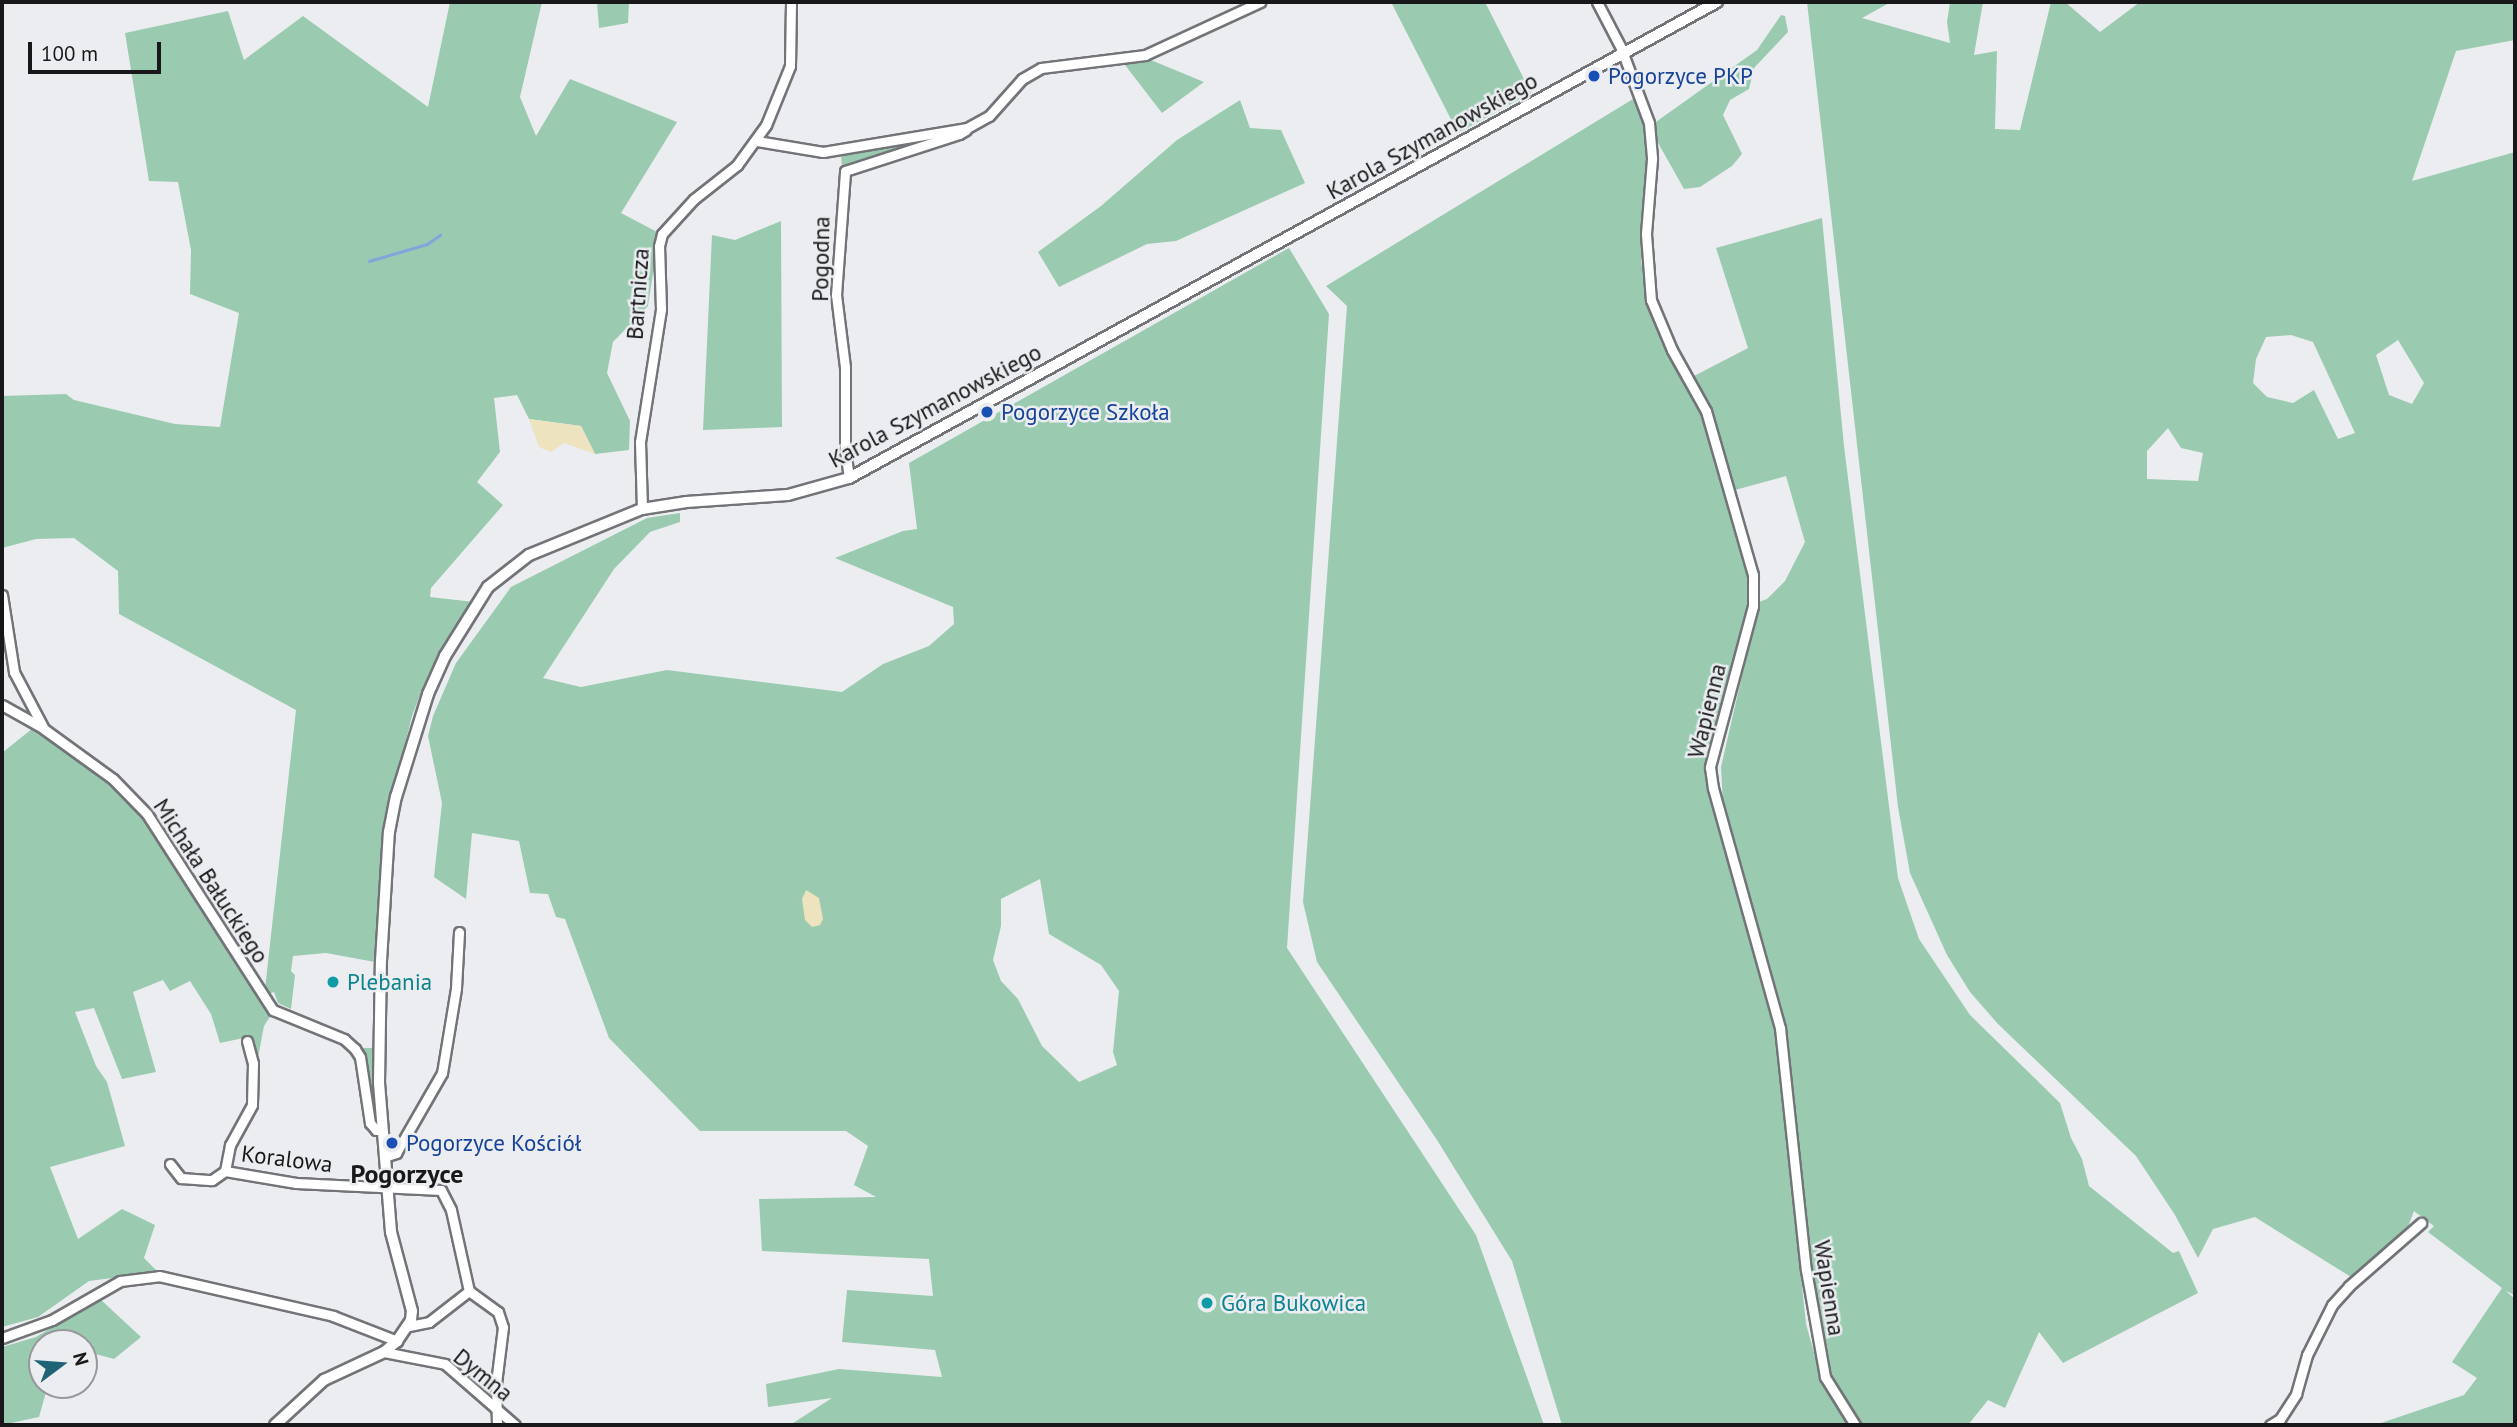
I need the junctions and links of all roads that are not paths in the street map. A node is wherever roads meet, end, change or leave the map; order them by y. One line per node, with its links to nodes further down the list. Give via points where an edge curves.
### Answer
1 (791, 2): 7 (street, Bartnicza, via 790,66)
2 (1260, 2): 6 (street, via 1145,55 1041,68 1022,79 989,116)
3 (1597, 2): 5 (street, Wapienna)
4 (1717, 2): 5 (street, Karola Szymanowskiego)
5 (1621, 55): 8 (street, Karola Szymanowskiego); 30 (street, Wapienna, via 1649,123 1651,300 1706,411 1753,575 1753,606 1710,767 1780,1028 1816,1337 1825,1377)
6 (967, 128): 7 (street, via 823,152); 8 (street, Pogodna, via 845,171 836,295 845,367)
7 (757, 141): 9 (street, Bartnicza, via 662,234 661,309 640,442)
8 (849, 478): 9 (street, Karola Szymanowskiego, via 788,495)
9 (642, 509): 15 (street, Karola Szymanowskiego, via 529,555 506,570 488,587 445,656 428,694 389,832 379,1024)
10 (2, 595): 12 (street, Michała Bałuckiego, via 14,672)
11 (2, 705): 12 (street)
12 (44, 729): 15 (street, Michała Bałuckiego, via 113,779 147,814 273,1010 344,1039 355,1049 370,1123 376,1130)
13 (459, 932): 16 (street, via 456,988 442,1073 396,1153)
14 (247, 1041): 18 (street, Koralowa, via 253,1063 252,1105 230,1145)
15 (382, 1129): 16 (street, Karola Szymanowskiego)
16 (384, 1157): 19 (street, Karola Szymanowskiego)
17 (170, 1164): 18 (street, Koralowa, via 181,1178 212,1180)
18 (225, 1171): 19 (street, Koralowa, via 296,1183)
19 (386, 1187): 21 (street, Koralowa, via 441,1190 451,1210); 22 (street, Karola Szymanowskiego, via 391,1233 412,1311)
20 (2421, 1223): 31 (street, via 2332,1305 2289,1408)
21 (469, 1291): 22 (street, via 429,1322); 26 (street, via 498,1312 503,1326)
22 (409, 1326): 24 (street)
23 (2, 1338): 24 (street, via 52,1320 120,1280 159,1276 333,1316)
24 (397, 1341): 25 (street)
25 (384, 1352): 26 (street, Dymna, via 444,1364); 27 (street, via 324,1380)
26 (496, 1408): 28 (street); 29 (street, Dymna)
27 (275, 1425)
28 (497, 1425)
29 (515, 1425)
30 (1855, 1425)
31 (2270, 1425)

